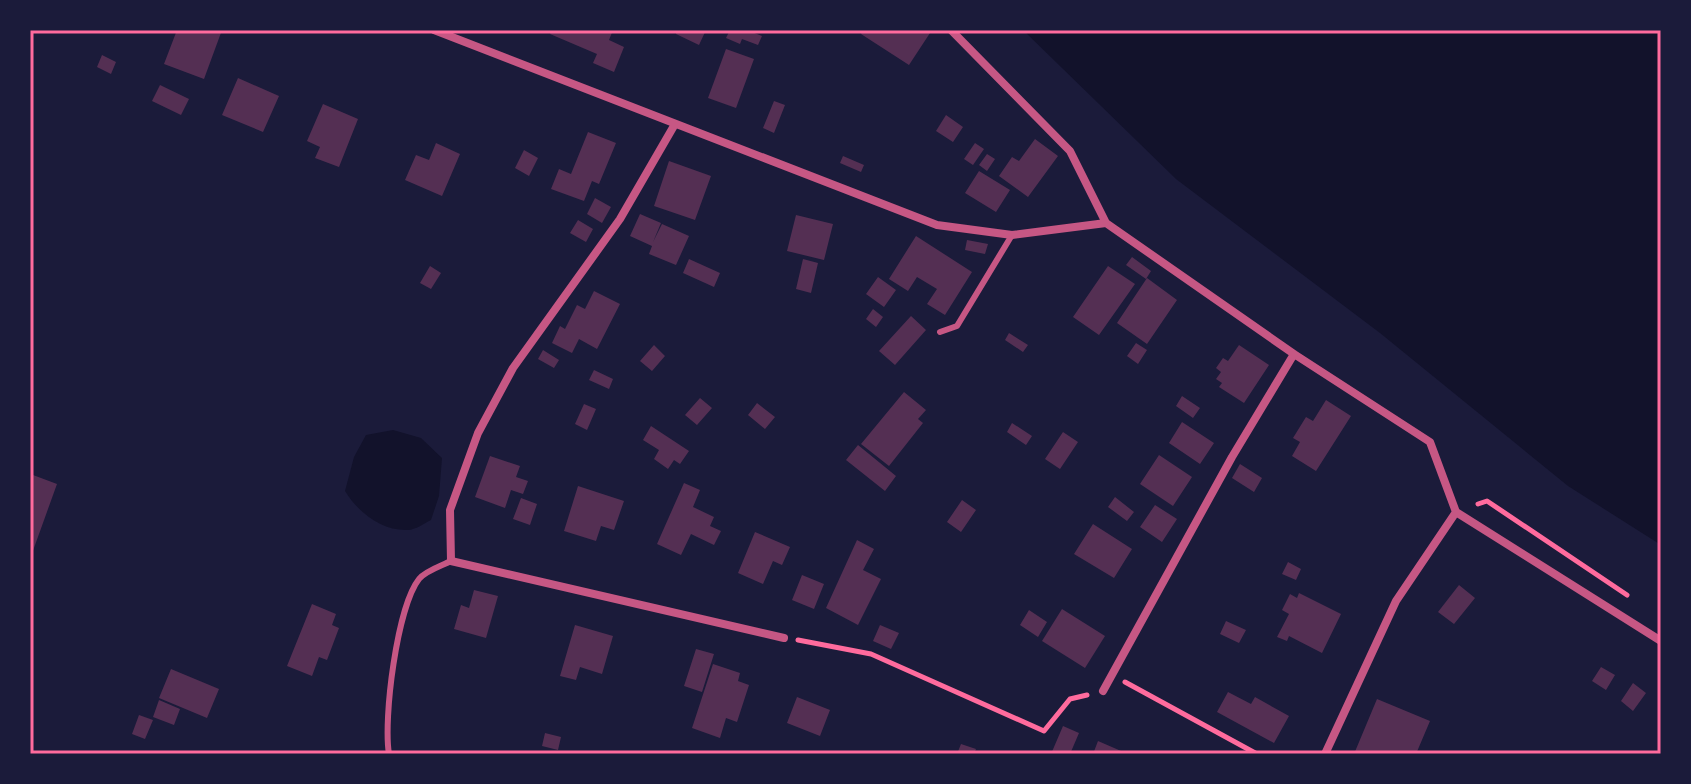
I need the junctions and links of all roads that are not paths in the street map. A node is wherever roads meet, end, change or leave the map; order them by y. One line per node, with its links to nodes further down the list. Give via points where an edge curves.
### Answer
1 (434, 30): 3 (street)
2 (951, 30): 4 (street, via 1070,151)
3 (675, 124): 5 (street, via 937,225); 9 (street, via 620,219 513,368 478,433 450,510)
4 (1106, 223): 5 (street); 7 (street)
5 (1012, 235): 6 (lane, via 957,326)
6 (940, 332)
7 (1294, 354): 8 (street, via 1430,442); 12 (street)
8 (1456, 512): 11 (street); 14 (street, via 1396,601)
9 (451, 561): 10 (street); 13 (lane, via 421,576 406,601 385,730)
10 (784, 638)
11 (1661, 641)
12 (1103, 691)
13 (389, 754)
14 (1325, 754)

